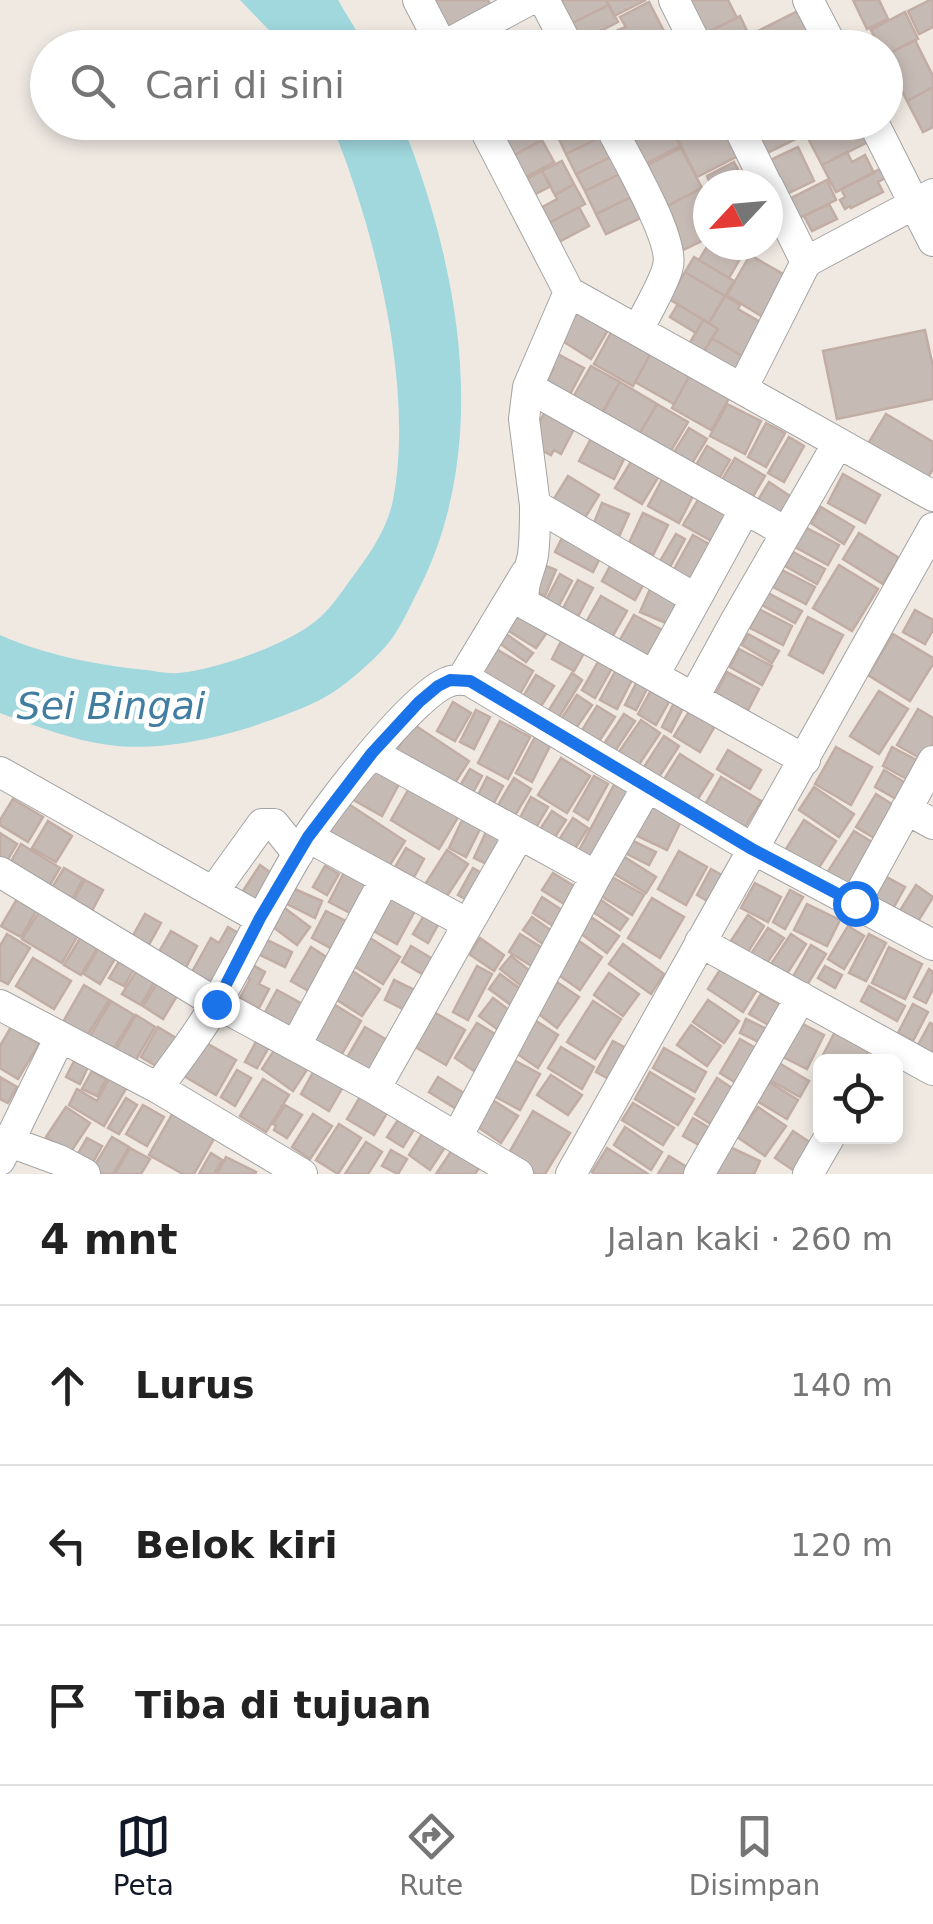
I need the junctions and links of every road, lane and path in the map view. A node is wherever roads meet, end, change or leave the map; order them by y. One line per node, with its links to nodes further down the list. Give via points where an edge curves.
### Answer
1 (418, 0): 6 (street)
2 (530, 0): 7 (street)
3 (544, 0): 8 (street)
4 (674, 0): 9 (street)
5 (808, 0): 10 (street)
6 (433, 30)
7 (474, 30)
8 (560, 30)
9 (689, 30)
10 (824, 30)
11 (490, 140): 20 (street)
12 (617, 140): 21 (street, via 668,248 668,266)
13 (745, 140): 15 (street)
14 (884, 140): 16 (street)
15 (760, 170)
16 (924, 199): 18 (street); 19 (street)
17 (783, 216): 19 (street)
18 (933, 241)
19 (806, 262): 23 (street)
20 (569, 292): 21 (street); 22 (street)
21 (638, 330): 23 (street)
22 (528, 387): 26 (street, via 524,419); 27 (street)
23 (742, 389): 24 (street)
24 (838, 443): 25 (street); 29 (street)
25 (933, 496)
26 (536, 505): 30 (street); 31 (street)
27 (745, 509): 29 (street); 31 (street)
28 (933, 528): 36 (street)
29 (786, 532): 34 (street)
30 (527, 570): 32 (street, via 524,604); 33 (street)
31 (696, 599): 32 (street)
32 (654, 675): 34 (street)
33 (462, 680): 35 (street, via 438,686); 39 (street)
34 (694, 697): 36 (street)
35 (372, 753): 42 (street); 43 (street)
36 (805, 760): 44 (street)
37 (933, 761): 40 (street)
38 (0, 772): 48 (street)
39 (647, 786): 44 (street); 46 (street)
40 (906, 808): 41 (street); 49 (street)
41 (933, 824)
42 (519, 834): 46 (street); 51 (street)
43 (303, 846): 47 (street); 48 (street, via 274,824 262,824); 50 (street)
44 (752, 849): 49 (street); 52 (street)
45 (0, 872): 55 (street)
46 (596, 876): 63 (street)
47 (385, 879): 51 (street); 58 (street)
48 (214, 892): 50 (street)
49 (855, 903): 53 (street)
50 (260, 918): 55 (street)
51 (468, 924): 62 (street)
52 (700, 942): 54 (street); 69 (street)
53 (933, 946)
54 (800, 997): 59 (street); 70 (street)
55 (216, 1004): 58 (street); 61 (street)
56 (0, 1005): 57 (street)
57 (60, 1037): 61 (street); 65 (street)
58 (296, 1045): 62 (street)
59 (878, 1052): 60 (street)
60 (933, 1070)
61 (158, 1088): 67 (street)
62 (375, 1089): 63 (street)
63 (457, 1137): 68 (street)
64 (825, 1144): 71 (street)
65 (5, 1151): 66 (street, via 59,1160)
66 (85, 1174)
67 (302, 1174)
68 (518, 1174)
69 (571, 1174)
70 (699, 1174)
71 (808, 1174)

